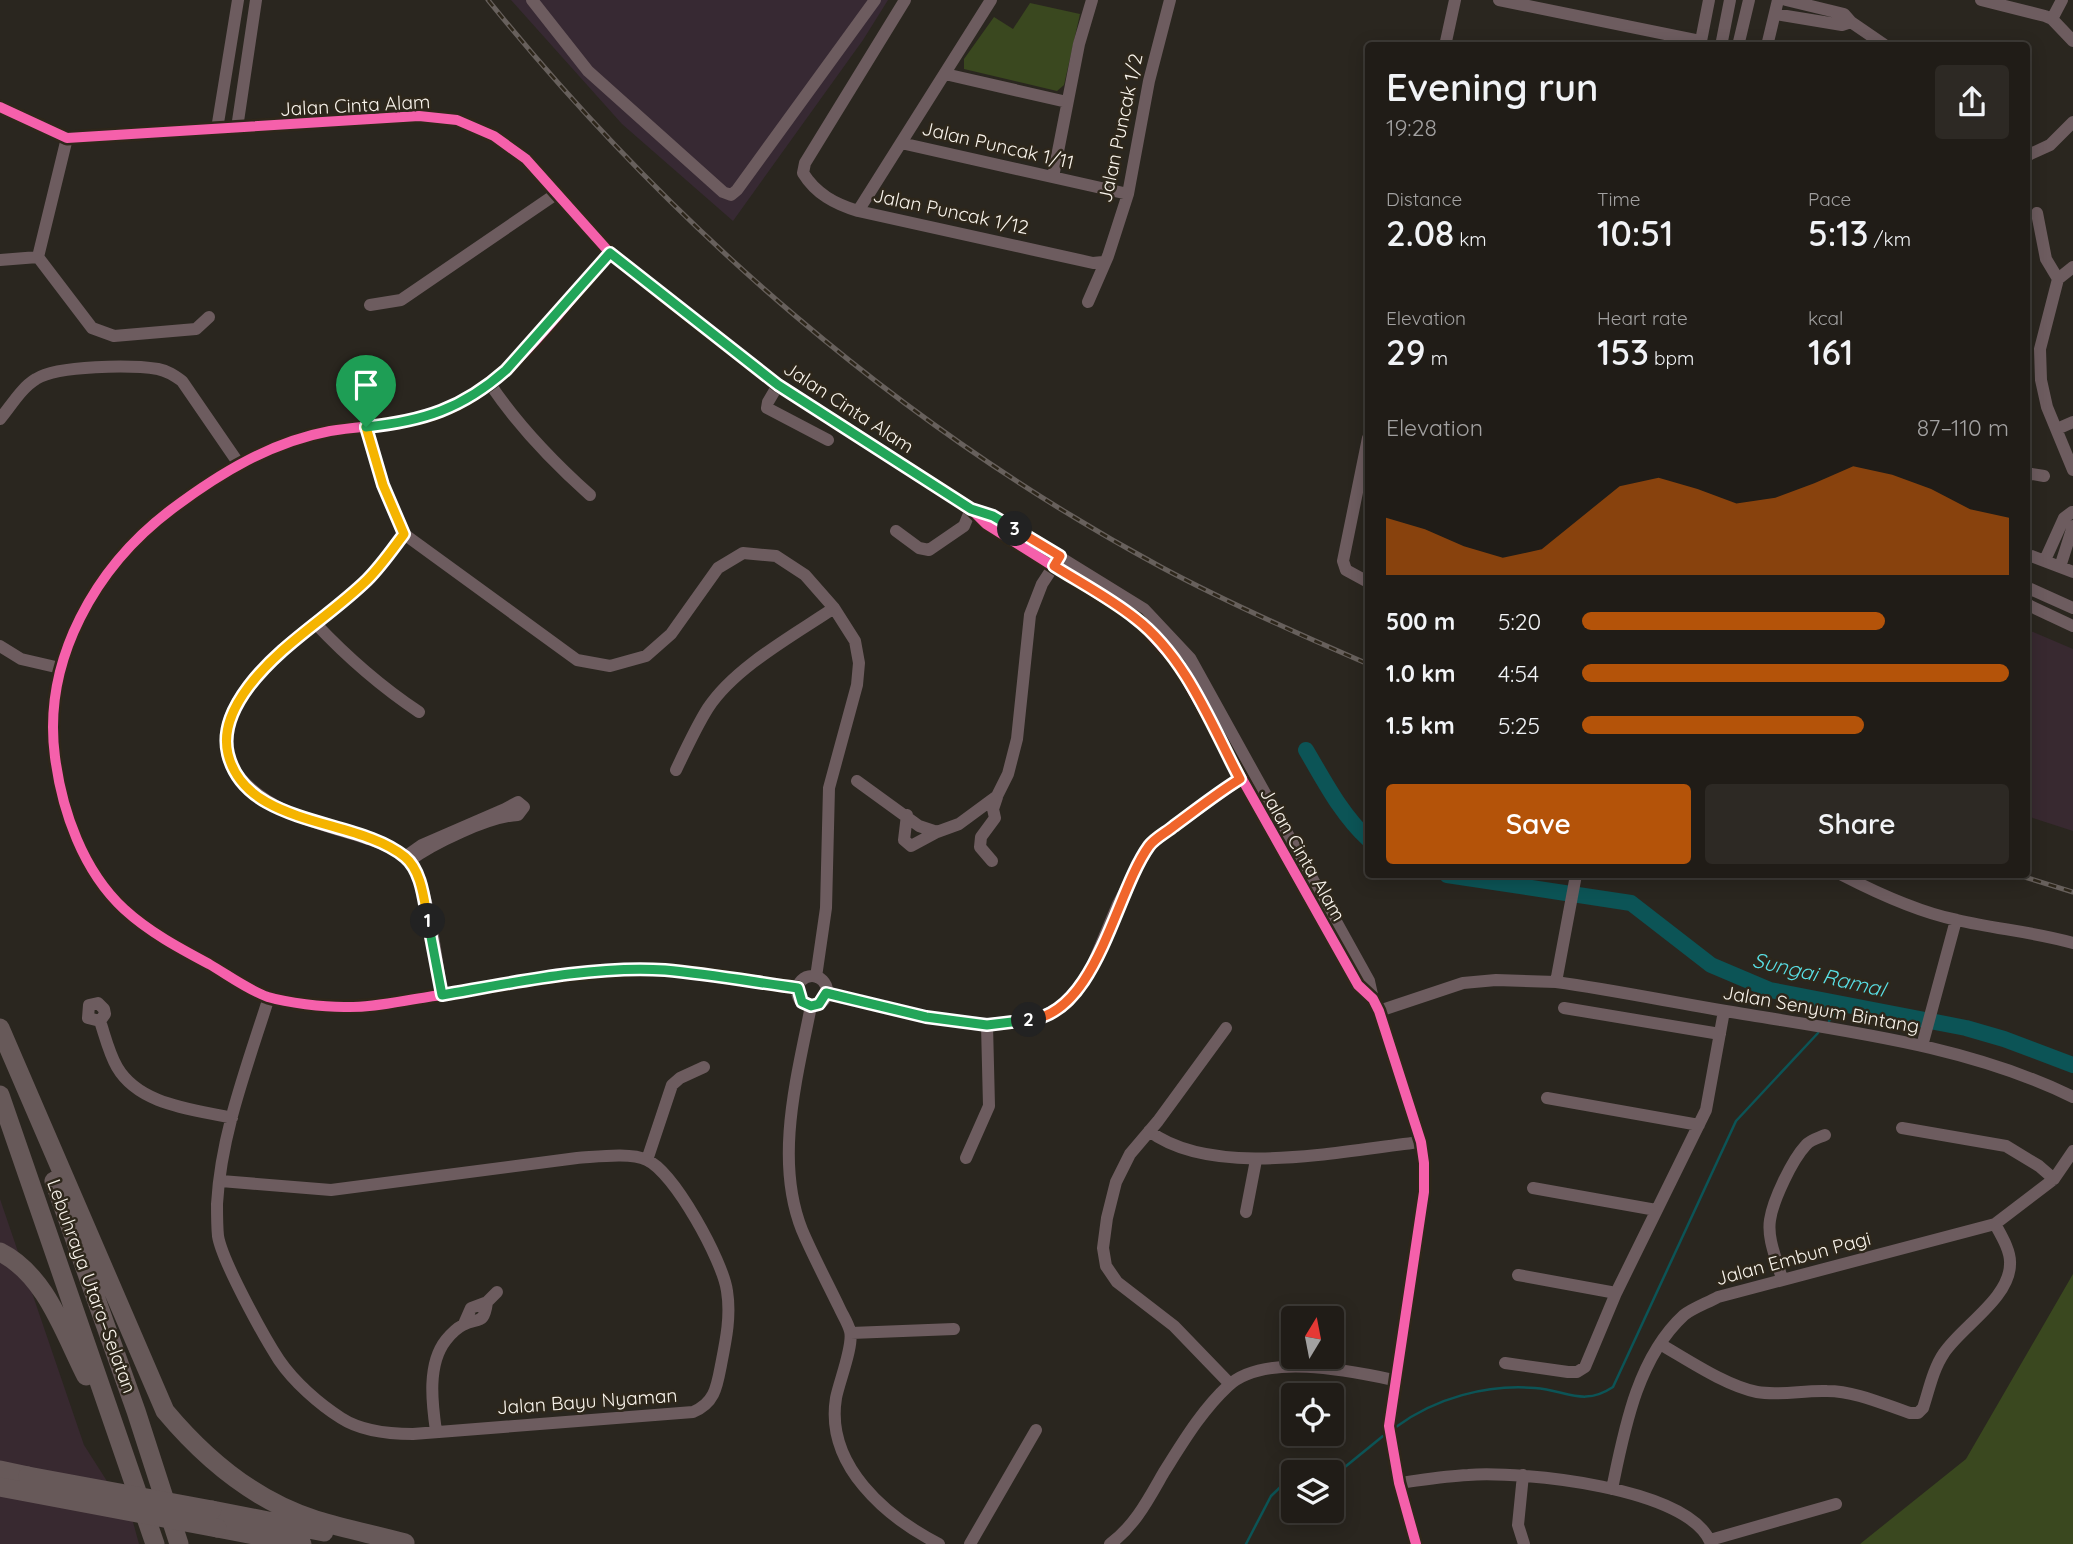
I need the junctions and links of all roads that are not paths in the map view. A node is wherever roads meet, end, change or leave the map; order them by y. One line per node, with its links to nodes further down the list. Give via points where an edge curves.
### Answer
1 (238, 0): 34 (street)
2 (256, 0): 33 (street)
3 (533, 0): 4 (street, via 588,71 731,195)
4 (875, 0)
5 (905, 0): 41 (street, Jalan Puncak 1/12, via 811,151 803,173 834,204)
6 (991, 0): 29 (street)
7 (1092, 0): 30 (street)
8 (1170, 0): 40 (street, Jalan Puncak 1/2, via 1149,80)
9 (1455, 0): 22 (street)
10 (1499, 0): 23 (street)
11 (1709, 0): 24 (street)
12 (1730, 0): 25 (street)
13 (1749, 0): 26 (street)
14 (1778, 0): 18 (street)
15 (1786, 0): 20 (street, via 1844,14)
16 (1981, 0): 19 (street)
17 (2062, 0): 19 (street)
18 (1775, 14): 20 (street, via 1842,25); 27 (street)
19 (2052, 19): 21 (street)
20 (1851, 22): 28 (street)
21 (2073, 41)
22 (1446, 42)
23 (1695, 42)
24 (1700, 42)
25 (1722, 42)
26 (1739, 42)
27 (1768, 42)
28 (1880, 42)
29 (945, 74): 30 (street); 36 (street)
30 (1067, 102): 38 (street)
31 (0, 107): 35 (street, Jalan Cinta Alam)
32 (2073, 122): 37 (street, via 2050,145)
33 (237, 128): 34 (street, Jalan Cinta Alam); 39 (street, Jalan Cinta Alam, via 419,116 457,120 495,136 526,159)
34 (217, 130): 35 (street, Jalan Cinta Alam)
35 (67, 138): 44 (street)
36 (901, 143): 38 (street, Jalan Puncak 1/11); 41 (street)
37 (2030, 154)
38 (1053, 177): 40 (street, Jalan Puncak 1/11)
39 (556, 194): 43 (street, Jalan Cinta Alam); 50 (street, via 401,300)
40 (1128, 194): 46 (street, Jalan Puncak 1/2)
41 (858, 211): 46 (street, Jalan Puncak 1/12)
42 (2037, 213): 48 (street, via 2046,259)
43 (610, 253): 52 (street); 53 (street, Jalan Cinta Alam)
44 (38, 257): 45 (street); 51 (street, via 93,328 103,333 196,329)
45 (0, 260)
46 (1103, 262): 49 (street, Jalan Puncak 1/2)
47 (2073, 267): 48 (street)
48 (2058, 279): 57 (street, via 2040,349 2041,380)
49 (1088, 302)
50 (370, 305)
51 (209, 317)
52 (490, 384): 56 (street, via 452,407 412,422); 64 (street, via 546,455)
53 (778, 385): 58 (street, via 768,408); 65 (street, Jalan Cinta Alam)
54 (0, 419): 60 (street, via 28,385 49,374 109,366 159,369 181,381)
55 (2073, 422): 57 (street)
56 (366, 427): 60 (street, via 288,442); 69 (street)
57 (2057, 429): 61 (street)
58 (828, 440)
59 (1365, 453): 75 (street, via 1343,561 1346,570)
60 (239, 464): 83 (street, via 171,510 133,543 101,581 78,620)
61 (2073, 470)
62 (2030, 474): 63 (street)
63 (2044, 476)
64 (590, 495)
65 (971, 509): 68 (street, via 964,526 929,550); 72 (street, Jalan Cinta Alam, via 986,524)
66 (2073, 512): 71 (street, via 2064,518)
67 (2073, 526): 73 (street)
68 (896, 531)
69 (404, 534): 78 (street, via 577,660 610,666 646,656 671,634 718,568 743,553 776,556 805,575); 80 (street, via 367,580)
70 (2030, 555): 71 (street)
71 (2045, 560): 73 (street)
72 (1057, 561): 86 (street, Jalan Cinta Alam, via 1147,629 1185,674); 88 (street, via 1030,615 1017,739 1009,774); 103 (street, Jalan Cinta Alam, via 1144,609 1190,658 1369,981)
73 (2060, 566): 74 (street)
74 (2073, 572)
75 (1365, 580)
76 (2030, 589): 79 (street)
77 (2030, 606): 81 (street)
78 (834, 608): 85 (street, via 768,653 726,689 709,707); 97 (street, via 855,641 859,663 829,788 827,908)
79 (2073, 608)
80 (315, 623): 84 (street, via 349,659); 91 (street, via 277,654 232,714 225,741 231,766 250,790 276,807 373,841)
81 (2073, 626)
82 (0, 646): 83 (street, via 21,659)
83 (61, 668): 102 (street, via 54,705 59,786 94,871 123,907 168,942)
84 (419, 712)
85 (676, 770)
86 (1240, 779): 103 (street, Jalan Cinta Alam, via 1358,985); 108 (street, via 1150,844 1090,971 1067,1003 1038,1019)
87 (857, 781): 89 (street)
88 (997, 796): 90 (street, via 959,824); 92 (street, via 995,818 981,837 980,847)
89 (907, 815): 90 (street, via 919,826); 90 (street, via 904,840 911,846)
90 (937, 832)
91 (407, 859): 91 (street, via 422,845 514,803 524,807 518,814 460,833); 101 (street, via 423,894)
92 (992, 862)
93 (1575, 878): 98 (street)
94 (1848, 878): 95 (street)
95 (1956, 920): 96 (street); 112 (street)
96 (2073, 943)
97 (816, 977): 99 (street, via 803,980); 100 (street)
98 (1556, 982): 103 (street, Jalan Senyum Bintang, via 1496,979 1463,983); 106 (street, Jalan Senyum Bintang)
99 (798, 988): 101 (street, via 663,970 531,980); 104 (street, via 802,1002)
100 (826, 993): 104 (street, via 819,1004); 108 (street, via 926,1017)
101 (442, 995): 102 (street, via 345,1007)
102 (269, 997): 117 (street, Jalan Bayu Nyaman)
103 (1376, 1005): 122 (street, Jalan Cinta Alam)
104 (811, 1006): 139 (street, via 789,1144 792,1200)
105 (1564, 1008): 111 (street)
106 (1724, 1011): 111 (street); 112 (street, Jalan Senyum Bintang)
107 (100, 1021): 117 (street, via 115,1065 138,1090 166,1103)
108 (987, 1025): 124 (street, via 989,1106)
109 (1226, 1028): 120 (street)
110 (0, 1029): 155 (highway, via 165,1411 211,1459 272,1502 316,1520); 157 (highway, Lebuhraya Utara–Selatan)
111 (1720, 1034): 118 (street)
112 (1922, 1046): 115 (street, Jalan Senyum Bintang, via 2004,1068)
113 (704, 1067): 125 (street, via 673,1086)
114 (0, 1095): 144 (highway, Lebuhraya Utara–Selatan)
115 (2073, 1097)
116 (1547, 1098): 118 (street)
117 (232, 1118): 128 (street, Jalan Bayu Nyaman)
118 (1699, 1125): 130 (street)
119 (1902, 1128): 127 (street, via 2006,1146)
120 (1149, 1131): 126 (street, via 1183,1148); 143 (street, via 1116,1182 1105,1228 1107,1266 1117,1282 1174,1326)
121 (1825, 1135): 135 (street, via 1808,1142 1798,1155 1770,1220 1770,1238)
122 (1421, 1142): 126 (street); 142 (street, Jalan Cinta Alam, via 1424,1192)
123 (2073, 1151): 127 (street, Jalan Embun Pagi)
124 (966, 1158)
125 (647, 1160): 128 (street, via 612,1155 578,1158 331,1190); 146 (street, Jalan Bayu Nyaman, via 668,1179 692,1213 727,1287 727,1339 711,1401 693,1412)
126 (1256, 1160): 131 (street)
127 (2054, 1179): 132 (street, Jalan Embun Pagi)
128 (221, 1181): 146 (street, Jalan Bayu Nyaman, via 218,1237 280,1361 310,1394 343,1420 393,1434)
129 (1533, 1188): 130 (street)
130 (1656, 1210): 137 (street)
131 (1246, 1212)
132 (1995, 1224): 135 (street, Jalan Embun Pagi); 140 (street, via 2011,1264 2004,1283 1985,1311 1943,1354 1918,1413 1828,1391 1755,1392)
133 (0, 1252): 144 (highway, via 18,1263 42,1291)
134 (1518, 1275): 137 (street)
135 (1782, 1279): 140 (street, Jalan Embun Pagi, via 1718,1297 1685,1314)
136 (497, 1292): 146 (street, via 486,1302 478,1322 464,1324 445,1342 434,1370)
137 (1616, 1293): 141 (street, via 1585,1367 1577,1372)
138 (954, 1329): 139 (street)
139 (851, 1333): 159 (street, via 836,1400 835,1427 843,1451 877,1503)
140 (1660, 1344): 151 (street, Jalan Embun Pagi, via 1625,1430)
141 (1505, 1363)
142 (1394, 1380): 143 (street, via 1337,1369 1286,1366); 149 (street, Jalan Cinta Alam, via 1389,1426)
143 (1230, 1384): 161 (street, via 1189,1433 1135,1520)
144 (109, 1416): 156 (highway, Lebuhraya Utara–Selatan)
145 (1035, 1430): 160 (street)
146 (436, 1431)
147 (0, 1470): 153 (highway, bridge)
148 (1523, 1475): 149 (street); 151 (street); 163 (street, via 1518,1525)
149 (1399, 1483): 162 (street, Jalan Cinta Alam)
150 (0, 1488): 153 (highway, bridge)
151 (1612, 1489): 154 (street, via 1670,1506 1692,1521)
152 (1836, 1504): 154 (street)
153 (215, 1519): 155 (highway); 158 (highway)
154 (1710, 1542)
155 (411, 1543)
156 (155, 1544)
157 (179, 1544)
158 (302, 1544)
159 (939, 1544)
160 (970, 1544)
161 (1110, 1544)
162 (1416, 1544)
163 (1524, 1544)

